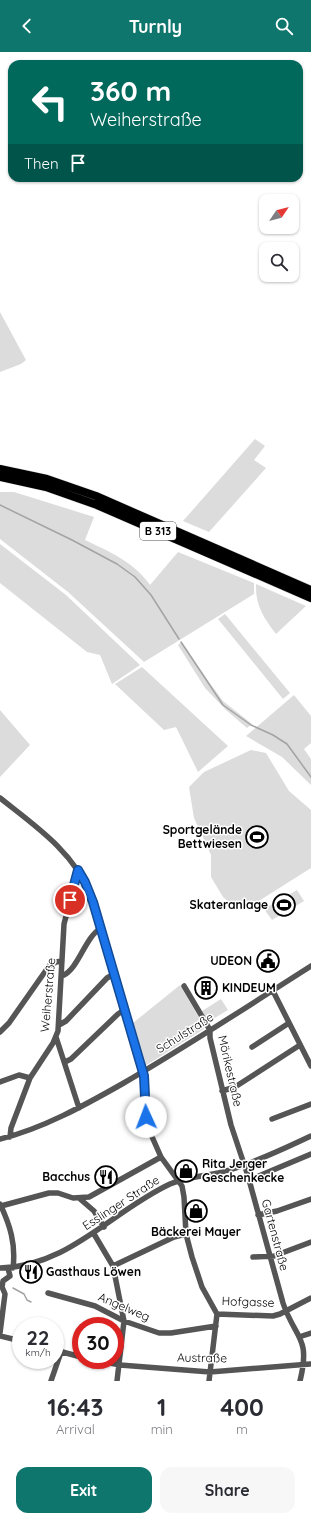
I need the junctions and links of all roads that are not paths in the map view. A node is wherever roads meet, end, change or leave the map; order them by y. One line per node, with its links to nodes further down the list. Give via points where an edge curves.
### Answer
1 (0, 469): 3 (highway, B 313, via 47,479 96,496)
2 (0, 477): 4 (highway, B 313, via 46,487 90,502)
3 (311, 590)
4 (311, 598)
5 (0, 798): 6 (street, via 64,852)
6 (78, 870): 7 (street, via 88,888); 8 (street, Weiherstraße, via 64,924)
7 (101, 928): 10 (street); 11 (street, via 68,972)
8 (62, 961): 11 (street, Weiherstraße); 18 (street, via 49,966)
9 (311, 966): 13 (street, Schulstraße)
10 (114, 974): 14 (street); 16 (street)
11 (62, 976): 16 (street, Weiherstraße)
12 (184, 986): 17 (street, Mörikestraße)
13 (273, 991): 15 (street); 17 (street, Schulstraße)
14 (124, 1010): 22 (street); 24 (street)
15 (289, 1023): 20 (street); 21 (street)
16 (59, 1026): 19 (street, Weiherstraße)
17 (210, 1030): 24 (street, Schulstraße); 27 (street, Mörikestraße)
18 (0, 1032)
19 (56, 1037): 22 (street); 25 (street, Weiherstraße)
20 (300, 1045): 23 (street); 27 (street, via 235,1087)
21 (252, 1047)
22 (65, 1062): 29 (street)
23 (311, 1066)
24 (142, 1072): 29 (street, Schulstraße); 35 (street, via 145,1084 145,1113 149,1130)
25 (30, 1078): 26 (street, via 19,1075); 32 (street, Weiherstraße, via 10,1128)
26 (0, 1082)
27 (222, 1091): 36 (street, Mörikestraße)
28 (311, 1104): 30 (street)
29 (79, 1108): 32 (street, Schulstraße)
30 (272, 1119)
31 (311, 1136): 36 (street, Esslinger Straße)
32 (10, 1137): 33 (street, Schulstraße)
33 (0, 1139)
34 (311, 1154): 37 (street)
35 (161, 1157): 38 (street); 39 (street, via 92,1196)
36 (244, 1165): 37 (street, Gartenstraße); 38 (street, Esslinger Straße)
37 (249, 1180): 42 (street, Gartenstraße)
38 (180, 1181): 43 (street, Esslinger Straße, via 152,1194); 45 (street, Hofgasse, via 184,1197)
39 (79, 1198): 41 (street, via 58,1192); 43 (street, via 94,1211)
40 (311, 1199): 42 (street)
41 (0, 1205): 51 (street, via 13,1237 14,1254)
42 (258, 1215): 48 (street, Gartenstraße)
43 (104, 1227): 44 (street, Esslinger Straße)
44 (94, 1234): 49 (street); 51 (street, Esslinger Straße, via 50,1257)
45 (186, 1234): 49 (street, via 174,1237); 55 (street, Hofgasse, via 196,1273)
46 (311, 1242): 48 (street)
47 (253, 1257): 48 (street)
48 (270, 1257): 54 (street, Gartenstraße)
49 (113, 1266): 57 (street)
50 (0, 1268): 51 (street, Esslinger Straße)
51 (10, 1268): 61 (street, via 10,1276 2,1287 5,1294)
52 (48, 1293): 56 (street, Angelweg, via 95,1306)
53 (311, 1298): 54 (street)
54 (286, 1311): 55 (street, Hofgasse, via 270,1316); 62 (street, Hofgasse)
55 (217, 1314): 59 (street)
56 (116, 1317)
57 (123, 1317)
58 (124, 1321): 59 (street, Angelweg, via 163,1334)
59 (216, 1326): 68 (street)
60 (311, 1333): 62 (street)
61 (0, 1334): 63 (street)
62 (302, 1336): 64 (street, Hofgasse, via 309,1352)
63 (12, 1338)
64 (310, 1364): 68 (street, Austraße); 72 (street)
65 (124, 1365): 68 (street, Austraße)
66 (54, 1369): 69 (street)
67 (119, 1369): 70 (street)
68 (210, 1372): 71 (street)
69 (51, 1381)
70 (117, 1381)
71 (209, 1381)
72 (300, 1381)

